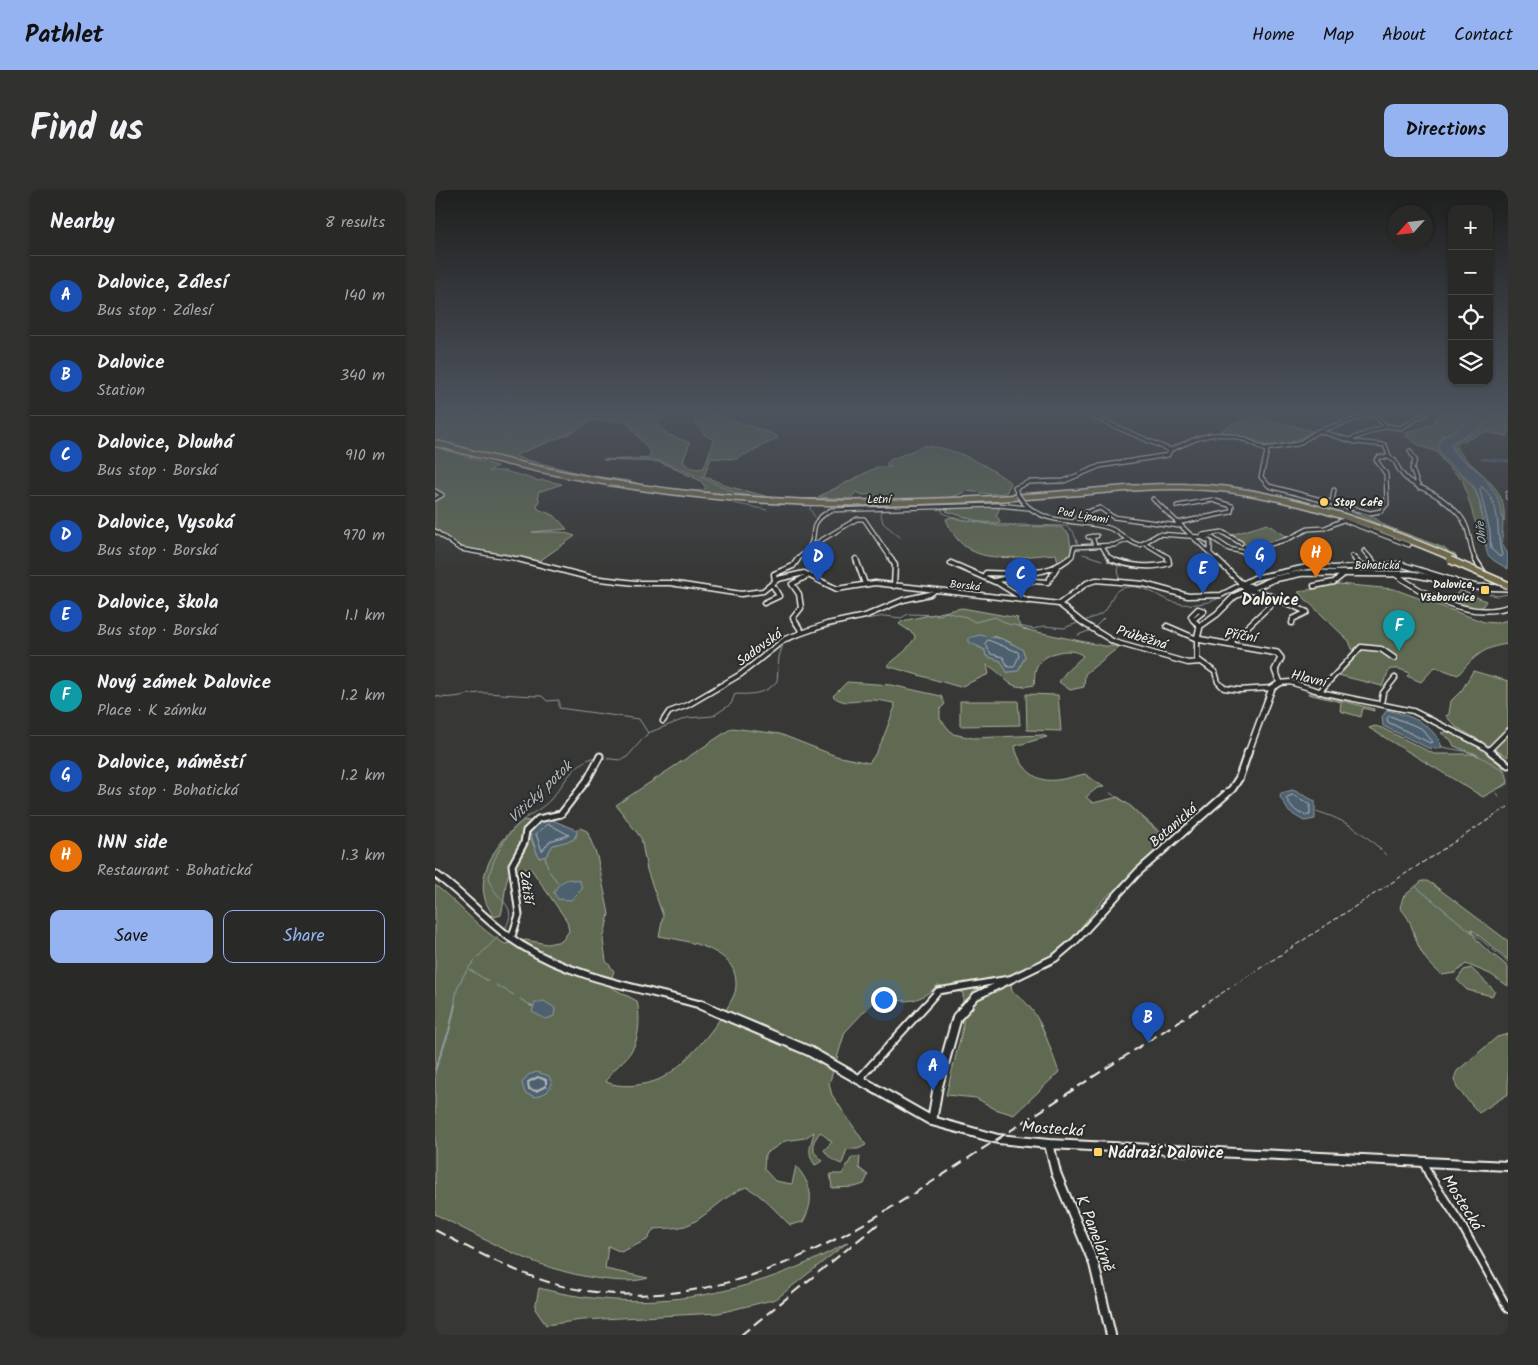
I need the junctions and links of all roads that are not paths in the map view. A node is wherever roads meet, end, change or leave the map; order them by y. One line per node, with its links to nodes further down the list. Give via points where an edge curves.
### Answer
1 (505, 465): 36 (highway, via 587,482 767,502 907,504 988,502 1151,488 1228,491 1329,512)
2 (514, 465): 11 (highway, via 580,479 755,499 987,500 1187,486)
3 (1109, 465): 17 (street, bridge, via 1092,468 1059,482 1023,484 1015,488)
4 (1264, 465): 15 (street, via 1261,476 1266,484)
5 (1380, 465): 15 (street, via 1386,474 1387,504 1381,511 1371,513)
6 (1397, 465): 8 (street, via 1402,476)
7 (1414, 465): 8 (street)
8 (1419, 488): 54 (street, via 1444,500 1465,523 1475,560)
9 (1334, 490): 15 (street)
10 (435, 491): 13 (street, via 442,495)
11 (1263, 494): 12 (highway); 22 (highway, via 1329,510)
12 (1291, 496)
13 (435, 499)
14 (1153, 499): 20 (street)
15 (1332, 502)
16 (1177, 506): 20 (street, via 1210,499 1232,506 1231,512)
17 (1028, 508): 19 (street, Pod Lipami, via 1042,517); 32 (street, Letní, via 997,505 839,508 824,513 817,520)
18 (1347, 511): 22 (highway)
19 (1074, 522): 20 (street, via 1080,514 1100,508 1113,517); 26 (street, Pod Lipami, via 1109,528)
20 (1178, 524): 23 (street)
21 (435, 531): 46 (street, via 460,549 501,555 573,575 685,585 741,594 763,591)
22 (1393, 532): 36 (highway)
23 (1189, 535): 24 (street); 28 (street, via 1159,534); 34 (street)
24 (1201, 536): 27 (street, via 1222,532); 29 (street, via 1243,552 1343,520); 34 (street, via 1210,542)
25 (1093, 537): 30 (street)
26 (1127, 540): 28 (street, Pod Lipami); 31 (street)
27 (1241, 543)
28 (1146, 544): 31 (street, Pod Lipami, via 1168,557 1169,563 1161,566 1120,562 1109,558)
29 (1409, 545)
30 (1095, 546): 31 (street); 40 (street, via 1074,547 1073,556)
31 (1102, 546)
32 (811, 547): 46 (street, via 793,566 774,574); 51 (street, via 857,519 864,519 895,565)
33 (1364, 551): 39 (street)
34 (1210, 553): 52 (street)
35 (1352, 556): 41 (street)
36 (1451, 559): 50 (highway, bridge)
37 (856, 560): 49 (street)
38 (951, 563): 45 (street)
39 (1376, 566): 41 (street); 48 (street, via 1405,565)
40 (1057, 567): 45 (street); 47 (street, via 1048,582 1003,579)
41 (1361, 567): 52 (street, via 1294,568)
42 (811, 574): 46 (street, via 793,575); 49 (street, Borská, via 837,590); 65 (street, via 793,584 799,594 801,608 793,618)
43 (1344, 574): 44 (street, Bohatická); 52 (street, Bohatická, via 1303,573); 53 (street, via 1334,582)
44 (1395, 574): 48 (street, Bohatická, via 1423,575); 60 (street, via 1424,592 1451,603 1492,612)
45 (983, 576): 47 (street)
46 (773, 582): 58 (street, via 779,596)
47 (995, 582): 57 (street)
48 (1457, 582): 54 (street, Bohatická, via 1477,588)
49 (865, 584): 51 (street, Borská)
50 (1508, 585): 54 (street, Bohatická)
51 (894, 586): 55 (street, Borská)
52 (1246, 586): 56 (street); 59 (street, via 1221,594 1188,596 1144,584 1096,580); 64 (street)
53 (1314, 586)
54 (1499, 588)
55 (935, 591): 57 (street, Borská); 65 (street, Sadovská, via 865,616)
56 (1277, 599): 62 (street, via 1307,612 1293,619); 67 (street)
57 (1027, 601): 59 (street, Borská)
58 (765, 603)
59 (1059, 604): 69 (street, Průběžná, via 1114,642 1188,662)
60 (1508, 607)
61 (1193, 620): 61 (street, via 1205,612 1197,609 1191,616); 64 (street)
62 (1292, 623)
63 (1167, 626): 66 (street, Příční)
64 (1200, 626): 66 (street)
65 (802, 632): 75 (street, Sadovská, via 779,642 747,670 699,699 669,712)
66 (1197, 639): 67 (street, Příční); 69 (street, via 1196,656)
67 (1230, 643): 71 (street, Příční, via 1280,655 1275,667)
68 (1394, 658): 73 (street, via 1381,650 1361,647)
69 (1200, 662): 72 (street, Hlavní, via 1215,672 1217,682 1224,688)
70 (1395, 678): 74 (street, via 1383,693)
71 (1280, 683): 72 (street, Hlavní); 73 (street, Hlavní, via 1290,682)
72 (1272, 688): 82 (street, Botanická, via 1256,737 1234,786 1138,872 1075,941 1055,958)
73 (1319, 692): 74 (street, Hlavní)
74 (1381, 704): 77 (street, Hlavní, via 1433,719)
75 (663, 721)
76 (1508, 731): 77 (street)
77 (1489, 750): 79 (street, Hlavní)
78 (600, 757): 81 (street, Zátiší, via 561,814 538,819 526,831 512,865 519,915)
79 (1508, 765)
80 (435, 874): 81 (street, Mostecká)
81 (511, 939): 83 (street, Mostecká, via 569,969 710,1007 809,1051)
82 (1014, 978): 83 (street, via 938,991); 84 (street, Botanická, via 976,996 957,1018)
83 (859, 1080): 84 (street, Mostecká)
84 (932, 1121): 85 (street, Mostecká, via 998,1138)
85 (1049, 1144): 86 (street, Mostecká); 89 (street, K Panelárně, via 1056,1173 1094,1264)
86 (1423, 1162): 87 (street, Mostecká); 88 (street, Mostecká)
87 (1508, 1166)
88 (1508, 1310)
89 (1111, 1335)

